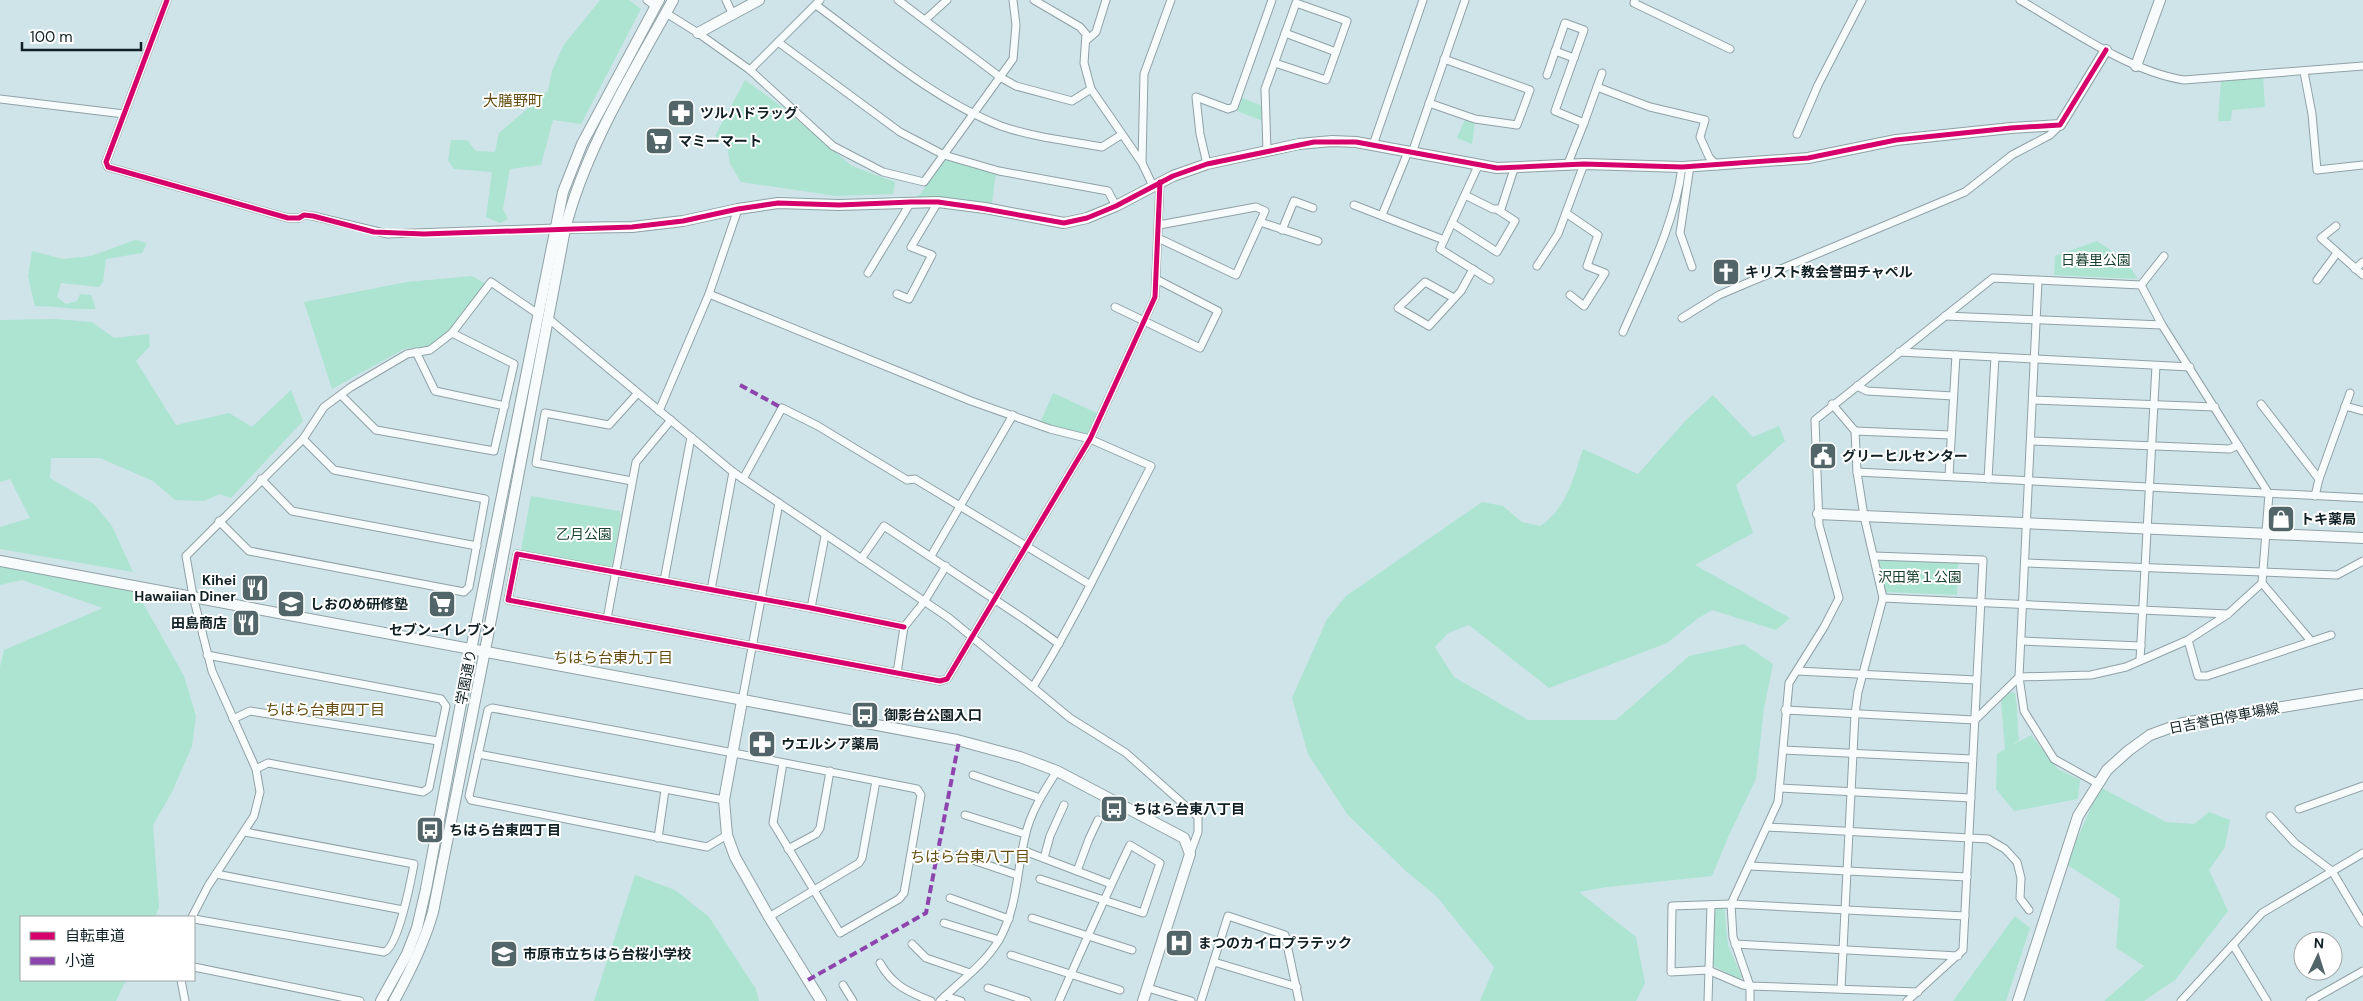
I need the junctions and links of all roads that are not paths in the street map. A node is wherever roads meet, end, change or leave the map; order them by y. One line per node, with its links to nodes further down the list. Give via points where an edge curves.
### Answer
1 (167, 0): 46 (street)
2 (647, 0): 20 (street)
3 (673, 0): 21 (street)
4 (726, 0): 22 (street)
5 (759, 0): 22 (street)
6 (898, 0): 23 (street)
7 (947, 0): 23 (street)
8 (1013, 0): 41 (street, via 1016,24 1013,59)
9 (1034, 0): 26 (street, via 1080,26)
10 (1106, 0): 26 (street, via 1096,32)
11 (1171, 0): 56 (street, via 1144,74)
12 (1272, 0): 57 (street, via 1234,107 1228,110 1196,98)
13 (1423, 0): 52 (street)
14 (1465, 0): 33 (street)
15 (1635, 0): 28 (street, via 1634,3)
16 (1862, 0): 50 (street)
17 (2020, 0): 29 (street)
18 (2160, 0): 35 (street)
19 (818, 2): 27 (street); 47 (street, via 946,100)
20 (658, 4): 80 (street, via 578,151 564,192)
21 (666, 13): 24 (street); 80 (street, via 592,151)
22 (733, 15): 24 (street)
23 (926, 20): 41 (street)
24 (698, 32): 37 (street)
25 (1285, 33): 31 (street); 31 (street, via 1296,3 1347,21); 34 (street)
26 (1087, 40): 43 (street, via 1084,63)
27 (778, 42): 37 (street); 55 (street, via 900,132)
28 (1730, 49)
29 (2106, 50): 35 (street); 49 (street)
30 (1555, 51): 32 (street); 32 (street, via 1565,23 1584,30); 40 (street)
31 (1336, 52): 34 (street, via 1326,80)
32 (1574, 58): 48 (street, via 1555,111)
33 (1444, 59): 45 (street); 45 (street, via 1530,90 1517,125 1475,119)
34 (1274, 63): 53 (street, via 1265,89)
35 (2136, 66): 38 (street, via 2156,75 2184,80)
36 (2363, 66): 38 (street)
37 (750, 70): 55 (street, via 833,146 883,172 924,182)
38 (2304, 72): 59 (street, via 2317,170)
39 (1602, 73): 42 (street)
40 (1547, 74)
41 (1000, 77): 43 (street, via 1016,86 1072,101); 47 (street)
42 (1597, 87): 48 (street); 63 (street, via 1650,107 1705,120 1700,137 1709,158)
43 (1091, 89): 51 (street)
44 (0, 99): 46 (street)
45 (1429, 103): 54 (street)
46 (124, 114): 80 (street, via 106,162 108,167 288,218 313,216 388,234)
47 (973, 114): 51 (street, via 1003,127 1102,147); 55 (street)
48 (1584, 123): 61 (street)
49 (2060, 125): 63 (street, via 1896,140 1808,158); 106 (street, via 2050,136 2012,155 1965,192 1718,296)
50 (1797, 134)
51 (1121, 136): 56 (street)
52 (1373, 145): 53 (street, via 1332,140); 54 (street)
53 (1267, 151): 57 (street)
54 (1410, 153): 60 (street); 75 (street)
55 (944, 155): 70 (street, via 999,171 1108,191)
56 (1142, 163): 65 (street)
57 (1207, 164): 65 (street)
58 (1584, 164): 61 (street); 62 (street); 74 (street)
59 (2363, 164)
60 (1478, 166): 64 (street); 66 (street)
61 (1567, 166): 64 (street)
62 (1686, 166): 63 (street); 89 (street, via 1680,233); 111 (street, via 1651,268)
63 (1717, 166)
64 (1514, 169): 73 (street, via 1503,206)
65 (1157, 184): 70 (street); 78 (street)
66 (1465, 195): 73 (street); 77 (street)
67 (911, 202): 68 (street); 72 (street, via 778,203); 92 (street)
68 (938, 202): 70 (street, via 1064,223); 100 (street, via 911,246 932,255 909,299)
69 (1354, 205): 75 (street)
70 (1116, 206)
71 (1313, 208): 81 (street, via 1294,201)
72 (738, 209): 80 (street, via 632,227); 99 (street)
73 (1498, 210): 77 (street, via 1515,221 1497,252)
74 (1566, 213): 88 (street, via 1558,234); 101 (street, via 1598,235 1587,266 1605,273 1584,306)
75 (1382, 215): 83 (street)
76 (1260, 222): 78 (street, via 1265,211 1256,207); 81 (street); 82 (street, via 1236,275)
77 (1452, 223): 83 (street)
78 (1159, 225): 82 (street)
79 (2336, 226): 85 (street, via 2321,238)
80 (560, 229): 104 (street, 学園通り); 107 (street, 学園通り)
81 (1282, 230): 84 (street)
82 (1158, 238): 94 (street)
83 (1444, 240): 91 (street, via 1440,250)
84 (1318, 241)
85 (2337, 254): 90 (street); 97 (street)
86 (2164, 256): 98 (street)
87 (2363, 262): 90 (street)
88 (1536, 266)
89 (1692, 267)
90 (2355, 268): 93 (street)
91 (1473, 269): 95 (street); 102 (street, via 1461,292)
92 (868, 273)
93 (2363, 276)
94 (1156, 280): 108 (street, via 1155,297); 108 (street, via 1218,311 1200,348)
95 (1490, 280)
96 (2038, 280): 98 (street); 105 (street, via 1992,278); 109 (street)
97 (2317, 280)
98 (2141, 285): 110 (street)
99 (709, 294): 132 (street); 134 (street, via 865,359)
100 (897, 294)
101 (1570, 295)
102 (1454, 298): 102 (street, via 1429,326 1398,308 1425,282)
103 (1115, 307): 108 (street)
104 (538, 314): 112 (street, via 491,282); 203 (street, 学園通り)
105 (1945, 316): 109 (street); 114 (street)
106 (1682, 318)
107 (549, 319): 122 (street); 204 (street, 学園通り)
108 (1144, 320): 140 (street)
109 (2036, 320): 110 (street); 117 (street)
110 (2162, 325): 119 (street)
111 (1624, 332)
112 (452, 333): 113 (street, via 430,350); 129 (street, via 514,364)
113 (416, 352): 123 (street, via 407,354); 129 (street, via 435,391)
114 (1899, 352): 115 (street); 120 (street)
115 (1956, 355): 116 (street); 124 (street)
116 (1995, 357): 117 (street); 147 (street)
117 (2034, 359): 118 (street); 125 (street)
118 (2156, 366): 119 (street); 128 (street)
119 (2190, 367): 131 (street)
120 (1857, 386): 124 (street, via 1867,391); 126 (street)
121 (2350, 393): 130 (street)
122 (637, 394): 132 (street); 151 (street, via 609,425 545,413 536,463)
123 (341, 396): 129 (street, via 376,430 490,452 496,445); 139 (street, via 324,407)
124 (1953, 396): 137 (street)
125 (2032, 400): 128 (street); 141 (street)
126 (1832, 404): 136 (street); 159 (street, via 1815,420)
127 (2261, 404): 149 (street)
128 (2154, 405): 131 (street); 143 (street)
129 (505, 406)
130 (2345, 406): 133 (street); 149 (street)
131 (2215, 407): 142 (street)
132 (659, 410): 135 (street)
133 (2363, 411)
134 (1013, 415): 140 (street); 158 (street)
135 (671, 420): 138 (street); 151 (street, via 636,462)
136 (1855, 431): 137 (street); 145 (street)
137 (1951, 435): 146 (street)
138 (691, 438): 144 (street); 179 (street)
139 (303, 439): 150 (street); 167 (street, via 334,470 485,499)
140 (1090, 439): 168 (street); 181 (street, via 1151,466)
141 (2031, 441): 143 (street); 152 (street)
142 (2238, 445): 143 (street, via 2230,449); 154 (street)
143 (2151, 446): 153 (street)
144 (733, 472): 148 (street); 182 (street)
145 (1857, 472): 146 (street); 160 (street)
146 (1949, 476): 147 (street)
147 (1988, 478): 152 (street)
148 (743, 479): 157 (street); 158 (street, via 782,408 907,480 915,479)
149 (2319, 479): 155 (street)
150 (261, 480): 161 (street); 167 (street, via 292,511)
151 (632, 481): 177 (street)
152 (2029, 481): 153 (street); 162 (street)
153 (2149, 487): 154 (street); 163 (street)
154 (2269, 494): 155 (street); 164 (street)
155 (2315, 496): 156 (street)
156 (2363, 498)
157 (779, 503): 165 (street); 185 (street)
158 (958, 507): 168 (street); 169 (street)
159 (1818, 514): 160 (street); 207 (street, via 1839,598)
160 (1864, 516): 162 (street); 170 (street)
161 (219, 520): 167 (street, via 250,551 464,592 469,587); 183 (street, via 186,556)
162 (2027, 524): 163 (street); 174 (street)
163 (2147, 529): 164 (street); 176 (street)
164 (2265, 533): 166 (street); 178 (street)
165 (826, 536): 171 (street); 190 (street)
166 (2363, 538)
167 (477, 546)
168 (1026, 547): 181 (street); 186 (street)
169 (931, 556): 171 (street, via 884,526); 175 (street)
170 (1874, 556): 184 (street); 188 (street, via 1983,560)
171 (861, 559): 187 (street)
172 (0, 561): 183 (street)
173 (2363, 561): 178 (street, via 2337,575)
174 (2025, 563): 176 (street); 189 (street)
175 (946, 566): 186 (street); 187 (street)
176 (2145, 568): 178 (street); 191 (street)
177 (615, 572): 179 (street); 193 (street); 193 (street, via 517,554 508,600)
178 (2264, 573): 180 (street)
179 (664, 581): 182 (street)
180 (2262, 583): 192 (street); 199 (street)
181 (1089, 584): 200 (street)
182 (711, 590): 185 (street)
183 (193, 596): 203 (street); 205 (street)
184 (1883, 598): 188 (street); 209 (street)
185 (761, 599): 190 (street); 201 (street)
186 (995, 599): 196 (street); 200 (street)
187 (924, 602): 194 (street); 196 (street)
188 (1981, 602): 189 (street); 211 (street)
189 (2023, 604): 191 (street); 198 (street)
190 (811, 608): 194 (street)
191 (2143, 609): 192 (street); 202 (street)
192 (2228, 614): 197 (street)
193 (607, 619): 201 (street)
194 (904, 627): 208 (street)
195 (2331, 634): 199 (street)
196 (973, 636): 208 (street, via 944,680); 212 (street)
197 (2188, 640): 199 (street, via 2198,676 2207,676); 206 (street)
198 (2021, 641): 202 (street); 210 (street)
199 (2310, 641)
200 (1060, 644): 212 (street)
201 (753, 646): 208 (street); 214 (street)
202 (2141, 646): 206 (street)
203 (471, 650): 204 (street); 310 (street, 学園通り, via 417,928 407,954)
204 (485, 653): 214 (street); 311 (street, 学園通り, via 433,912 416,961)
205 (207, 655): 217 (street); 219 (street, via 441,699 446,706)
206 (2140, 660): 210 (street, via 2091,675)
207 (1797, 671): 209 (street); 215 (street, via 1789,683)
208 (897, 673)
209 (1862, 674): 211 (street); 216 (street)
210 (2019, 677): 218 (street); 231 (street, via 2024,711 2054,759)
211 (1976, 680): 218 (street)
212 (1032, 687): 254 (street, via 1070,718 1126,753 1198,817 1198,832)
213 (2363, 694): 231 (street, 日吉誉田停車場線, via 2165,728 2128,751)
214 (742, 701): 223 (street); 228 (street, via 978,745)
215 (1785, 710): 216 (street); 220 (street)
216 (1855, 714): 218 (street); 221 (street)
217 (233, 719): 219 (street, via 250,712); 226 (street)
218 (1974, 720): 224 (street)
219 (438, 742): 226 (street, via 429,788 423,792 268,763)
220 (1783, 750): 221 (street); 233 (street)
221 (1853, 753): 224 (street); 235 (street)
222 (478, 754): 223 (street, via 488,710 492,708); 234 (street); 249 (street, via 469,796 471,800)
223 (732, 754): 225 (street); 238 (street)
224 (1972, 759): 237 (street)
225 (783, 763): 227 (street); 251 (street, via 773,823)
226 (256, 769): 245 (street, via 260,792 254,816)
227 (830, 771): 230 (street); 251 (street, via 820,828 816,834)
228 (1057, 771): 236 (street); 254 (street, via 1184,838)
229 (972, 775): 236 (street)
230 (876, 781): 266 (street, via 862,858); 266 (street, via 917,789 921,795 904,893 840,933)
231 (2097, 783): 325 (street, 日吉誉田停車場線, via 2070,833)
232 (2363, 786): 240 (street)
233 (1780, 788): 235 (street); 244 (street, via 1778,802)
234 (665, 790): 238 (street); 249 (street)
235 (1852, 792): 237 (street); 246 (street)
236 (1040, 798): 247 (street)
237 (1971, 798): 250 (street)
238 (724, 800): 248 (street)
239 (1064, 805): 256 (street)
240 (2299, 809)
241 (965, 815): 247 (street)
242 (2270, 816): 260 (street, via 2295,843)
243 (1098, 820): 258 (street)
244 (1767, 827): 246 (street); 257 (street)
245 (245, 832): 261 (street); 271 (street, via 414,864)
246 (1849, 832): 250 (street); 259 (street)
247 (1025, 834): 252 (street)
248 (727, 836): 249 (street, via 707,848); 276 (street, via 735,857)
249 (658, 838)
250 (1968, 839): 263 (street); 273 (street, via 1996,842 2017,862 2021,878 2020,898)
251 (788, 849): 266 (street)
252 (1022, 850): 256 (street); 262 (street)
253 (2363, 852): 260 (street)
254 (1190, 854): 303 (street)
255 (958, 855): 262 (street)
256 (1044, 858): 258 (street)
257 (1749, 866): 259 (street); 270 (street)
258 (1076, 871): 265 (street)
259 (1848, 871): 263 (street); 272 (street)
260 (2332, 871): 281 (street); 286 (street, via 2262,913)
261 (216, 874): 271 (street); 274 (street)
262 (1018, 876): 279 (street)
263 (1966, 877): 275 (street)
264 (1040, 878): 268 (street)
265 (1111, 884): 268 (street); 268 (street, via 1130,845 1160,863 1143,913)
266 (813, 891): 276 (street)
267 (950, 898): 279 (street)
268 (1104, 902): 282 (street)
269 (1711, 904): 270 (street); 294 (street); 294 (street, via 1672,906 1670,972)
270 (1731, 904): 272 (street); 285 (street)
271 (403, 910): 277 (street, via 391,947 384,952)
272 (1845, 910): 275 (street); 288 (street)
273 (2029, 910)
274 (194, 916)
275 (1965, 916): 290 (street, via 1963,950)
276 (769, 917): 312 (street)
277 (195, 918)
278 (1032, 918): 282 (street)
279 (1009, 919): 283 (street)
280 (944, 923): 283 (street)
281 (2363, 923)
282 (1088, 937): 287 (street); 297 (street)
283 (999, 940): 296 (street, via 985,961)
284 (912, 944): 296 (street, via 926,958)
285 (1734, 944): 288 (street); 300 (street)
286 (2233, 945): 326 (street); 327 (street)
287 (1132, 950)
288 (1843, 950): 290 (street); 304 (street)
289 (1011, 954): 297 (street)
290 (1958, 956): 306 (street)
291 (1214, 962): 301 (street); 301 (street, via 1228,916 1285,935); 320 (street)
292 (880, 963): 314 (street, via 887,976 903,990)
293 (195, 967): 309 (street)
294 (1708, 970): 300 (street); 322 (street)
295 (2363, 971): 328 (street)
296 (970, 973): 307 (street)
297 (1071, 975): 305 (street); 317 (street)
298 (181, 981): 308 (street)
299 (843, 985): 313 (street)
300 (1750, 986): 304 (street); 323 (street)
301 (1296, 987): 321 (street)
302 (988, 988): 316 (street)
303 (1148, 988): 318 (street); 319 (street)
304 (1841, 989): 306 (street)
305 (1120, 990)
306 (1918, 992): 324 (street)
307 (943, 999): 315 (street)
308 (185, 1001)
309 (360, 1001)
310 (381, 1001)
311 (394, 1001)
312 (821, 1001)
313 (853, 1001)
314 (931, 1001)
315 (960, 1001)
316 (1027, 1001)
317 (1060, 1001)
318 (1144, 1001)
319 (1190, 1001)
320 (1201, 1001)
321 (1299, 1001)
322 (1708, 1001)
323 (1750, 1001)
324 (1907, 1001)
325 (2018, 1001)
326 (2181, 1001)
327 (2267, 1001)
328 (2310, 1001)

